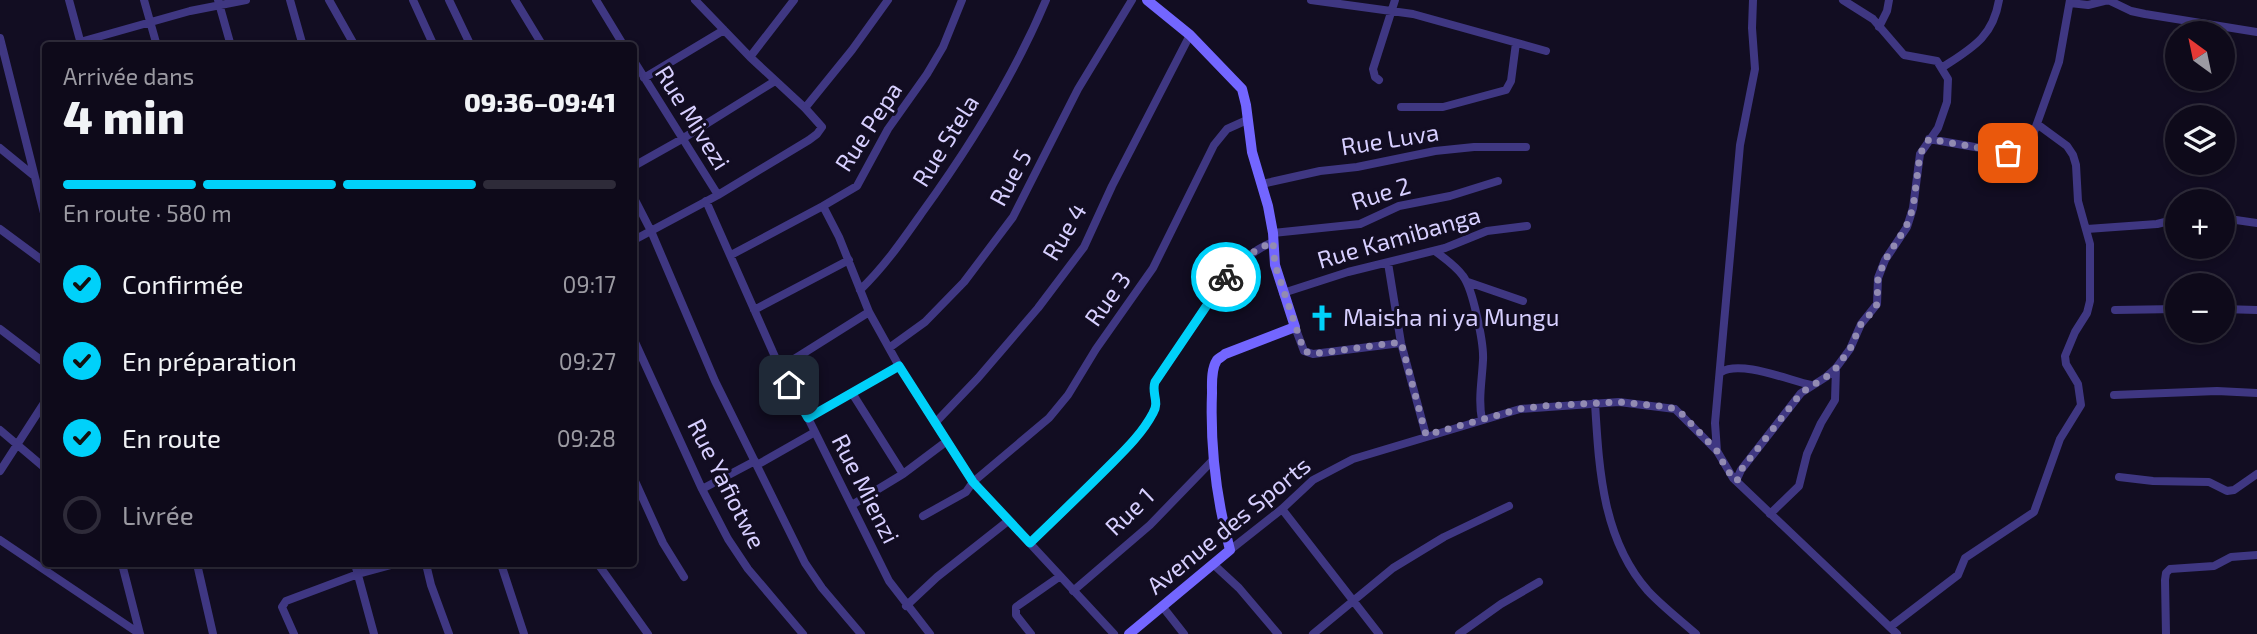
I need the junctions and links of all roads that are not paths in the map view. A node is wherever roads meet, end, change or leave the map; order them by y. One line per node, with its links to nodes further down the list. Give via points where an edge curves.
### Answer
1 (69, 0): 33 (street)
2 (144, 0): 27 (street)
3 (246, 0): 24 (street)
4 (290, 0): 37 (street)
5 (329, 0): 38 (street)
6 (413, 0): 39 (street)
7 (449, 0): 40 (street)
8 (515, 0): 41 (street)
9 (596, 0): 42 (street)
10 (794, 0): 45 (street)
11 (888, 0): 53 (street)
12 (962, 0): 68 (street, Rue Pepa, via 943,47 888,129 857,186)
13 (1046, 0): 84 (street, Rue Stela, via 980,127 891,255)
14 (1132, 0): 97 (street, Rue 5, via 1078,89 1013,216 964,282 925,322)
15 (1147, 0): 31 (street)
16 (1311, 0): 26 (street)
17 (1395, 0): 26 (street)
18 (1752, 0): 102 (street, via 1755,69 1740,145)
19 (1843, 0): 25 (street)
20 (1889, 0): 28 (street)
21 (1999, 0): 48 (street, via 1989,31)
22 (699, 1): 29 (street)
23 (2070, 2): 30 (street, via 2088,5 2108,0 2131,11); 55 (street, via 2059,62)
24 (218, 3): 27 (street); 36 (street)
25 (1850, 3): 28 (street)
26 (1391, 10): 43 (street); 50 (street, via 1373,69)
27 (150, 23): 34 (street); 35 (street)
28 (1880, 27): 48 (street, via 1904,55 1937,61)
29 (724, 30): 45 (street); 49 (street)
30 (2257, 32)
31 (1191, 34): 54 (street, via 1242,89); 111 (street, Rue 4, via 1084,247 1038,308)
32 (0, 38): 46 (street)
33 (80, 42)
34 (88, 42)
35 (155, 42)
36 (230, 42)
37 (302, 42)
38 (353, 42)
39 (432, 42)
40 (469, 42)
41 (541, 42)
42 (622, 42)
43 (1516, 43): 44 (street); 52 (street, via 1506,90 1443,107)
44 (1546, 51)
45 (750, 57): 51 (street)
46 (3, 63): 61 (street)
47 (637, 66): 49 (street, Rue Mivezi)
48 (1942, 67): 57 (street, via 1948,79 1947,102)
49 (644, 78): 56 (street, Rue Mivezi)
50 (1380, 80)
51 (775, 81): 53 (street); 56 (street)
52 (1401, 107)
53 (805, 108): 64 (street, via 820,122 821,130)
54 (1247, 121): 63 (street); 126 (street, Rue 3, via 1227,129 1214,145 1153,268 1068,395 1049,418)
55 (2037, 124): 57 (street, via 2025,144 2008,153); 74 (street, via 2073,155 2078,201)
56 (682, 139): 60 (street); 64 (street, Rue Mivezi)
57 (1929, 139): 101 (street, via 1920,154 1913,208 1878,278 1877,304)
58 (1526, 147): 63 (street, Rue Luva, via 1435,151)
59 (0, 148): 61 (street)
60 (637, 164)
61 (34, 175): 67 (street)
62 (1498, 181): 77 (street, Rue 2, via 1399,206 1360,224)
63 (1262, 184): 77 (street)
64 (718, 195): 65 (street)
65 (706, 201): 75 (street); 79 (street, Rue Mienzi)
66 (637, 204): 75 (street)
67 (42, 206)
68 (823, 206): 79 (street, Rue Pepa); 81 (street)
69 (2235, 220): 71 (street)
70 (2165, 222): 74 (street)
71 (2257, 223)
72 (1527, 226): 78 (street, Rue Kamibanga, via 1487,231)
73 (0, 229): 80 (street)
74 (2087, 229): 155 (street, via 2090,302 2065,356 2078,384 2081,405 2060,439 2036,508 1965,558 1958,575)
75 (651, 231): 76 (street); 119 (street, via 715,381)
76 (637, 238)
77 (1273, 238): 85 (street); 136 (street, Rue 2, via 1233,268 1222,284 1155,382 1154,412 1139,433)
78 (1435, 250): 82 (street, Rue Kamibanga); 83 (street)
79 (731, 255): 89 (street, Rue Mienzi)
80 (42, 260)
81 (849, 260): 84 (street); 89 (street)
82 (1388, 263): 85 (street, Rue Kamibanga); 95 (street)
83 (1468, 282): 86 (street); 110 (street, via 1483,357 1479,387)
84 (860, 290): 92 (street)
85 (1283, 293): 93 (street)
86 (1523, 301)
87 (2165, 309): 90 (street)
88 (2235, 309): 91 (street)
89 (754, 310): 100 (street, Rue Mienzi)
90 (2115, 310)
91 (2257, 310)
92 (869, 312): 97 (street); 100 (street)
93 (1295, 327): 95 (street, via 1304,351 1313,354); 118 (street, via 1217,361 1210,427)
94 (0, 329): 98 (street)
95 (1401, 342): 114 (street)
96 (637, 347): 128 (street, Rue Yafiotwe)
97 (889, 348): 99 (street)
98 (42, 361)
99 (899, 366): 104 (street); 111 (street)
100 (780, 368): 109 (street, Rue Mienzi)
101 (1836, 368): 103 (street); 132 (street, via 1835,400 1807,454 1799,486)
102 (1721, 372): 103 (street, via 1743,369); 117 (street)
103 (1811, 385): 125 (street, via 1772,429)
104 (852, 393): 109 (street); 122 (street)
105 (2257, 393): 106 (street)
106 (2114, 395)
107 (1595, 403): 110 (street, Avenue des Sports, via 1520,409); 117 (street, Avenue des Sports, via 1675,409); 174 (street, via 1598,458 1610,526 1647,590)
108 (42, 406): 116 (street)
109 (808, 418): 113 (street, Rue Mienzi)
110 (1482, 420): 114 (street, Avenue des Sports)
111 (935, 423): 115 (street)
112 (0, 430): 116 (street)
113 (814, 432): 119 (street); 129 (street, Rue Mienzi)
114 (1426, 435): 131 (street, Avenue des Sports, via 1353,458 1313,480)
115 (947, 441): 122 (street); 126 (street)
116 (16, 444): 120 (street); 121 (street)
117 (1717, 451): 125 (street, Avenue des Sports)
118 (1212, 461): 137 (street); 151 (street, Rue 1, via 1150,525)
119 (756, 463): 128 (street); 164 (street, via 805,563)
120 (42, 466)
121 (0, 471)
122 (903, 474): 129 (street)
123 (2257, 475): 124 (street, via 2227,491 2209,482)
124 (2119, 477)
125 (1737, 481): 132 (street, Avenue des Sports)
126 (973, 482): 133 (street, Rue 3, via 966,492); 134 (street)
127 (637, 486): 149 (street)
128 (702, 489): 163 (street, Rue Yafiotwe, via 736,551)
129 (852, 505): 153 (street, Rue Mienzi)
130 (1509, 506): 152 (street, via 1444,537 1393,568)
131 (1282, 509): 137 (street, Avenue des Sports); 152 (street)
132 (1770, 514): 155 (street, Avenue des Sports)
133 (923, 516)
134 (1008, 520): 136 (street); 153 (street)
135 (0, 540): 156 (street)
136 (1030, 543): 148 (street)
137 (1230, 550): 139 (street, Avenue des Sports)
138 (2257, 555): 176 (street, via 2231,557 2214,566 2170,569 2165,580)
139 (1213, 564): 154 (street, Avenue des Sports); 170 (street)
140 (123, 567): 156 (street)
141 (198, 567): 157 (street)
142 (356, 567): 147 (street)
143 (384, 567): 147 (street)
144 (427, 567): 160 (street)
145 (501, 567): 161 (street)
146 (600, 567): 162 (street)
147 (358, 574): 158 (street, via 286,601 282,607); 159 (street)
148 (1059, 577): 151 (street); 166 (street, via 1016,607 1016,615)
149 (684, 578)
150 (1539, 582): 173 (street)
151 (1073, 591): 167 (street)
152 (1352, 601): 171 (street); 172 (street)
153 (906, 606): 165 (street, Rue Mienzi)
154 (1162, 606): 168 (street, Avenue des Sports); 169 (street)
155 (1890, 627): 175 (street, Avenue des Sports)
156 (140, 634)
157 (214, 634)
158 (294, 634)
159 (374, 634)
160 (449, 634)
161 (524, 634)
162 (648, 634)
163 (803, 634)
164 (861, 634)
165 (930, 634)
166 (1031, 634)
167 (1114, 634)
168 (1129, 634)
169 (1184, 634)
170 (1278, 634)
171 (1312, 634)
172 (1379, 634)
173 (1459, 634)
174 (1696, 634)
175 (1897, 634)
176 (2166, 634)

